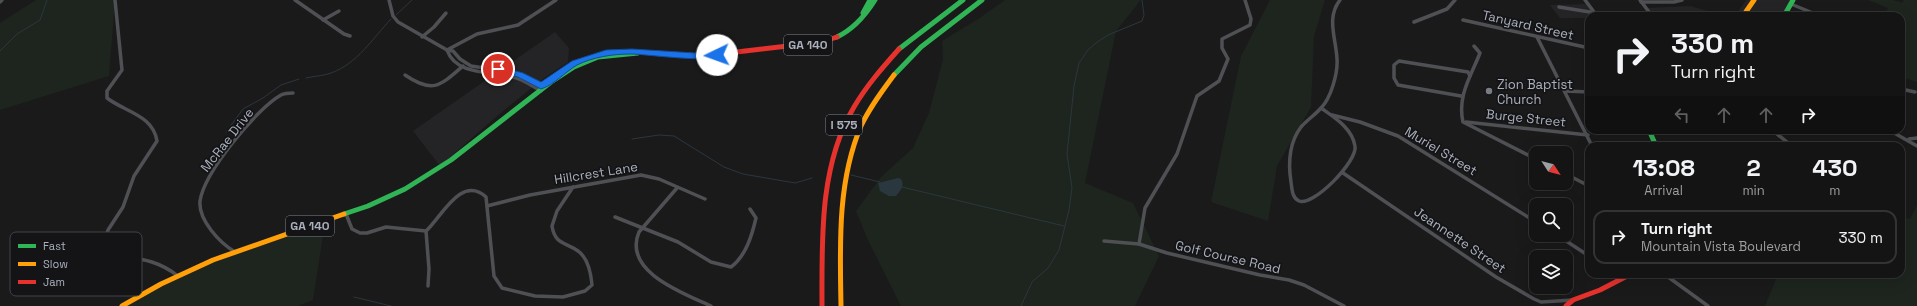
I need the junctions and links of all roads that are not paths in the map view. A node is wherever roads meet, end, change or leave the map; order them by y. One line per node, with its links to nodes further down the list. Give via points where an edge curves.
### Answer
1 (115, 0): 75 (street, via 122,70 107,91 107,98 111,103 143,117 158,140 134,176 124,206)
2 (295, 0): 27 (street)
3 (389, 0): 33 (street, via 393,16 398,22)
4 (556, 0): 37 (street, via 518,25 477,34)
5 (870, 0): 31 (main road)
6 (875, 0): 31 (main road, GA 140, via 862,21)
7 (958, 0): 28 (main road)
8 (963, 0): 28 (main road, I 575)
9 (982, 0): 92 (main road, I 575, via 904,62 879,93 861,125 849,156 842,190)
10 (1245, 0): 78 (street, via 1251,19 1250,25 1222,39 1227,64 1219,81 1197,96 1177,154 1145,208)
11 (1340, 0): 49 (street, via 1332,13 1336,72 1328,100)
12 (1455, 0): 30 (street, via 1447,9)
13 (1585, 0): 21 (street)
14 (1682, 0): 16 (street)
15 (1754, 0): 23 (main road)
16 (1640, 1): 22 (street)
17 (1792, 2): 24 (main road); 25 (street)
18 (1559, 7): 20 (street)
19 (339, 11): 27 (street)
20 (1585, 12)
21 (1594, 12)
22 (1649, 12)
23 (1746, 12)
24 (1786, 12)
25 (1812, 12)
26 (446, 13): 33 (street)
27 (323, 20): 32 (street)
28 (935, 20): 91 (main road, I 575, via 883,66 860,96 841,132 828,174 824,206)
29 (1463, 20): 34 (street, Tanyard Street)
30 (1414, 22)
31 (855, 27): 42 (main road, GA 140, via 827,41 764,50 703,56 638,53 604,56 588,60 568,70)
32 (350, 36)
33 (422, 37): 37 (street)
34 (1537, 37): 36 (street, Tanyard Street); 44 (street)
35 (1474, 46): 41 (street, via 1480,53)
36 (1585, 47)
37 (447, 50): 38 (street); 39 (street)
38 (467, 63): 39 (street); 42 (street, via 475,67 511,72)
39 (462, 66): 40 (street, via 434,87 419,86); 42 (street, via 474,71 514,77)
40 (405, 75)
41 (1470, 76): 48 (street); 48 (street, via 1468,72 1416,62 1399,61 1394,65 1394,78 1398,85)
42 (541, 88): 70 (main road, GA 140, via 445,164 405,189)
43 (1905, 90): 46 (street)
44 (1565, 91): 45 (street); 52 (street)
45 (1585, 92)
46 (1915, 92)
47 (293, 93): 79 (street, McRae Drive, via 283,94 269,103 245,128 208,178 200,202 206,224 225,246)
48 (1461, 96): 51 (street, via 1460,114)
49 (1321, 108): 50 (street); 62 (street, via 1303,126 1292,145 1289,172 1293,196 1299,201 1308,201)
50 (1329, 114): 62 (street, via 1342,124 1355,140 1356,153); 72 (street, Muriel Street, via 1398,136)
51 (1463, 122): 55 (street, Burge Street); 61 (street)
52 (1585, 129)
53 (1777, 134): 59 (street)
54 (1897, 134): 57 (street)
55 (1588, 135): 58 (street)
56 (1917, 138): 57 (street)
57 (1907, 139): 60 (street)
58 (1591, 142)
59 (1787, 142)
60 (1917, 146)
61 (1529, 155)
62 (1343, 173): 88 (street, Jeannette Street, via 1496,277 1534,299 1541,302)
63 (1573, 178): 64 (street)
64 (1585, 184)
65 (572, 187): 66 (street, Hillcrest Lane, via 641,175 659,179); 68 (street, Hillcrest Lane); 68 (street, via 553,218 552,228 559,241 576,250 585,259 592,285 589,290 578,294 533,297 507,290 498,284 494,276)
66 (677, 188): 67 (street, Hillcrest Lane); 73 (street)
67 (705, 199)
68 (487, 206): 74 (street, via 483,194 472,191 462,193 447,205 432,227)
69 (750, 209): 73 (street, via 756,218 753,230 738,261 730,267 711,262 678,242)
70 (346, 214): 74 (street, via 352,230 356,233 395,227); 79 (main road, GA 140)
71 (614, 217): 73 (street)
72 (1529, 218)
73 (641, 229): 90 (street, via 636,240 638,253 646,267 670,288)
74 (426, 231): 85 (street)
75 (107, 232)
76 (1104, 242): 78 (street, Golf Course Road)
77 (1568, 242): 80 (street)
78 (1139, 244): 93 (street, Golf Course Road, via 1167,253 1295,282)
79 (234, 252): 82 (main road, GA 140)
80 (1585, 253)
81 (142, 258): 82 (street)
82 (178, 276): 86 (main road, GA 140)
83 (1624, 278): 88 (main road)
84 (1670, 278): 95 (street)
85 (428, 286)
86 (142, 295)
87 (141, 296): 89 (main road, GA 140)
88 (1573, 300): 94 (main road)
89 (122, 306)
90 (711, 306)
91 (822, 306)
92 (841, 306)
93 (1344, 306)
94 (1566, 306)
95 (1708, 306)

